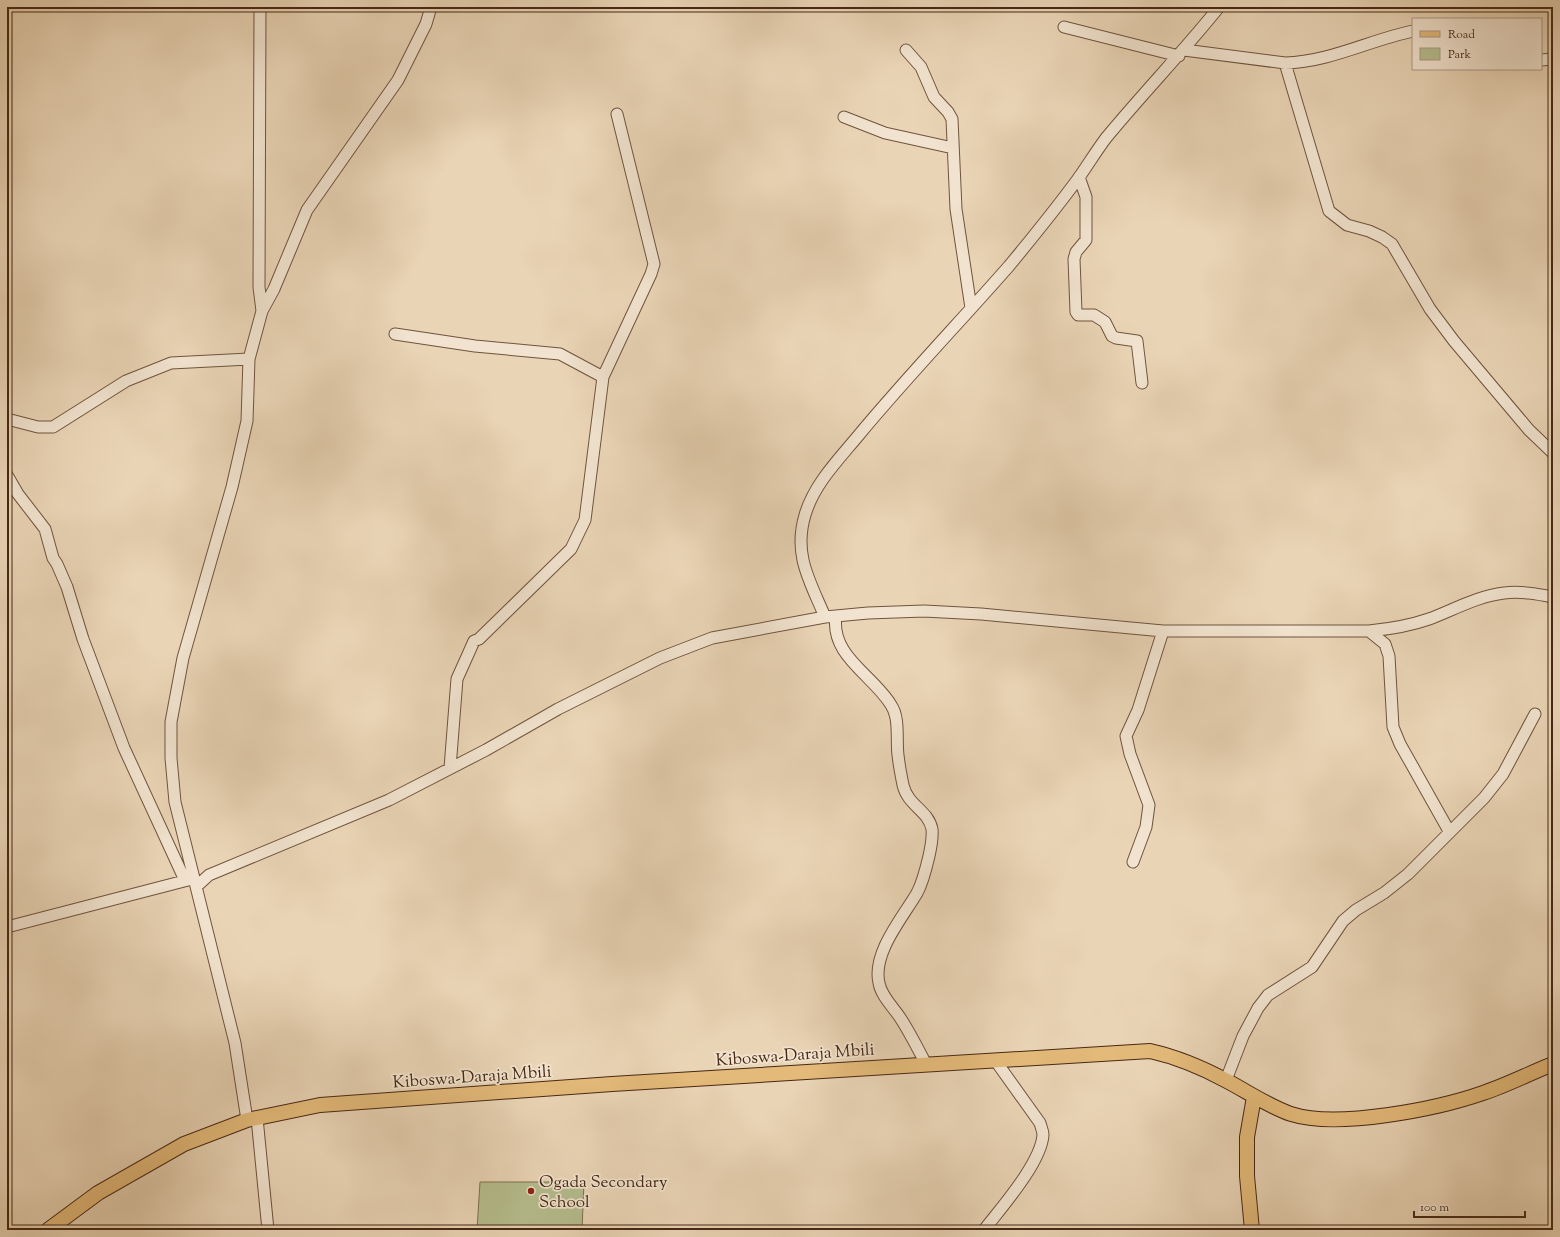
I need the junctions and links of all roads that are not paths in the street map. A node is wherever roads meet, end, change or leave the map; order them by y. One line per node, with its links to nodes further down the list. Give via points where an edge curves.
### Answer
1 (260, 7): 16 (street, via 259,287)
2 (431, 7): 16 (street, via 426,24 398,80 307,210 274,290)
3 (1219, 7): 7 (street)
4 (1064, 27): 7 (street)
5 (1412, 31): 10 (street, via 1318,59)
6 (906, 50): 13 (street, via 921,66 934,97 951,115)
7 (1182, 53): 10 (street); 14 (street, via 1105,139)
8 (1553, 59): 9 (street)
9 (1542, 60)
10 (1285, 63): 22 (street, via 1329,211 1347,225 1382,236 1392,244 1430,309 1454,341 1529,430)
11 (617, 114): 19 (street, via 654,264)
12 (844, 117): 13 (street, via 885,133)
13 (953, 148): 15 (street, via 956,209)
14 (1079, 177): 15 (street, via 1010,265); 20 (street, via 1086,197 1086,240 1076,252 1074,259 1076,312 1078,315 1094,315 1105,322 1112,336 1116,338 1137,341)
15 (971, 308): 25 (street, via 905,380 827,473 811,500 801,531 801,555 808,580)
16 (262, 311): 18 (street)
17 (395, 334): 19 (street, via 475,346 560,354)
18 (249, 359): 21 (street, via 171,363 126,381 53,427 38,427); 33 (street, via 247,421 232,487 183,658 171,722 175,802)
19 (603, 376): 29 (street, via 585,520 571,549 474,641 457,679)
20 (1142, 382)
21 (7, 419)
22 (1553, 453)
23 (7, 475): 32 (street, via 45,529 53,558 68,587 83,639 124,748)
24 (1553, 597): 27 (street, via 1532,593 1504,593 1476,600 1394,629)
25 (831, 616): 26 (street, via 868,613 952,613); 29 (street, via 712,638 660,658 558,708); 36 (street, via 836,635 851,662 893,706 898,755 906,795 929,820 932,830 932,844 924,877 889,940 878,975 878,983)
26 (1162, 631): 27 (street); 31 (street, via 1138,710 1126,736 1149,805 1146,827)
27 (1369, 631): 30 (street, via 1385,644 1389,656 1393,727)
28 (1535, 714): 30 (street, via 1503,774 1484,798)
29 (450, 768): 33 (street, via 388,800 209,875)
30 (1449, 831): 38 (street, via 1408,874 1343,921 1312,967 1268,995 1243,1036)
31 (1133, 862)
32 (183, 876)
33 (196, 883): 34 (street); 40 (street)
34 (7, 927)
35 (995, 1060): 36 (main road, Kiboswa-Daraja Mbili); 38 (main road, Kiboswa-Daraja Mbili, via 1150,1051 1172,1056); 43 (street, via 1040,1123 1043,1133 1042,1144 1035,1159)
36 (926, 1064): 40 (main road, Kiboswa-Daraja Mbili, via 320,1105)
37 (1553, 1064): 39 (main road, Kiboswa-Daraja Mbili, via 1483,1093 1424,1108 1372,1116 1328,1120 1309,1118 1292,1114)
38 (1226, 1080): 39 (main road, Kiboswa-Daraja Mbili)
39 (1254, 1097): 44 (main road, via 1247,1137 1247,1176)
40 (252, 1119): 41 (main road, Kiboswa-Daraja Mbili, via 178,1148 98,1193); 42 (street)
41 (48, 1230)
42 (268, 1230)
43 (984, 1230)
44 (1254, 1230)

